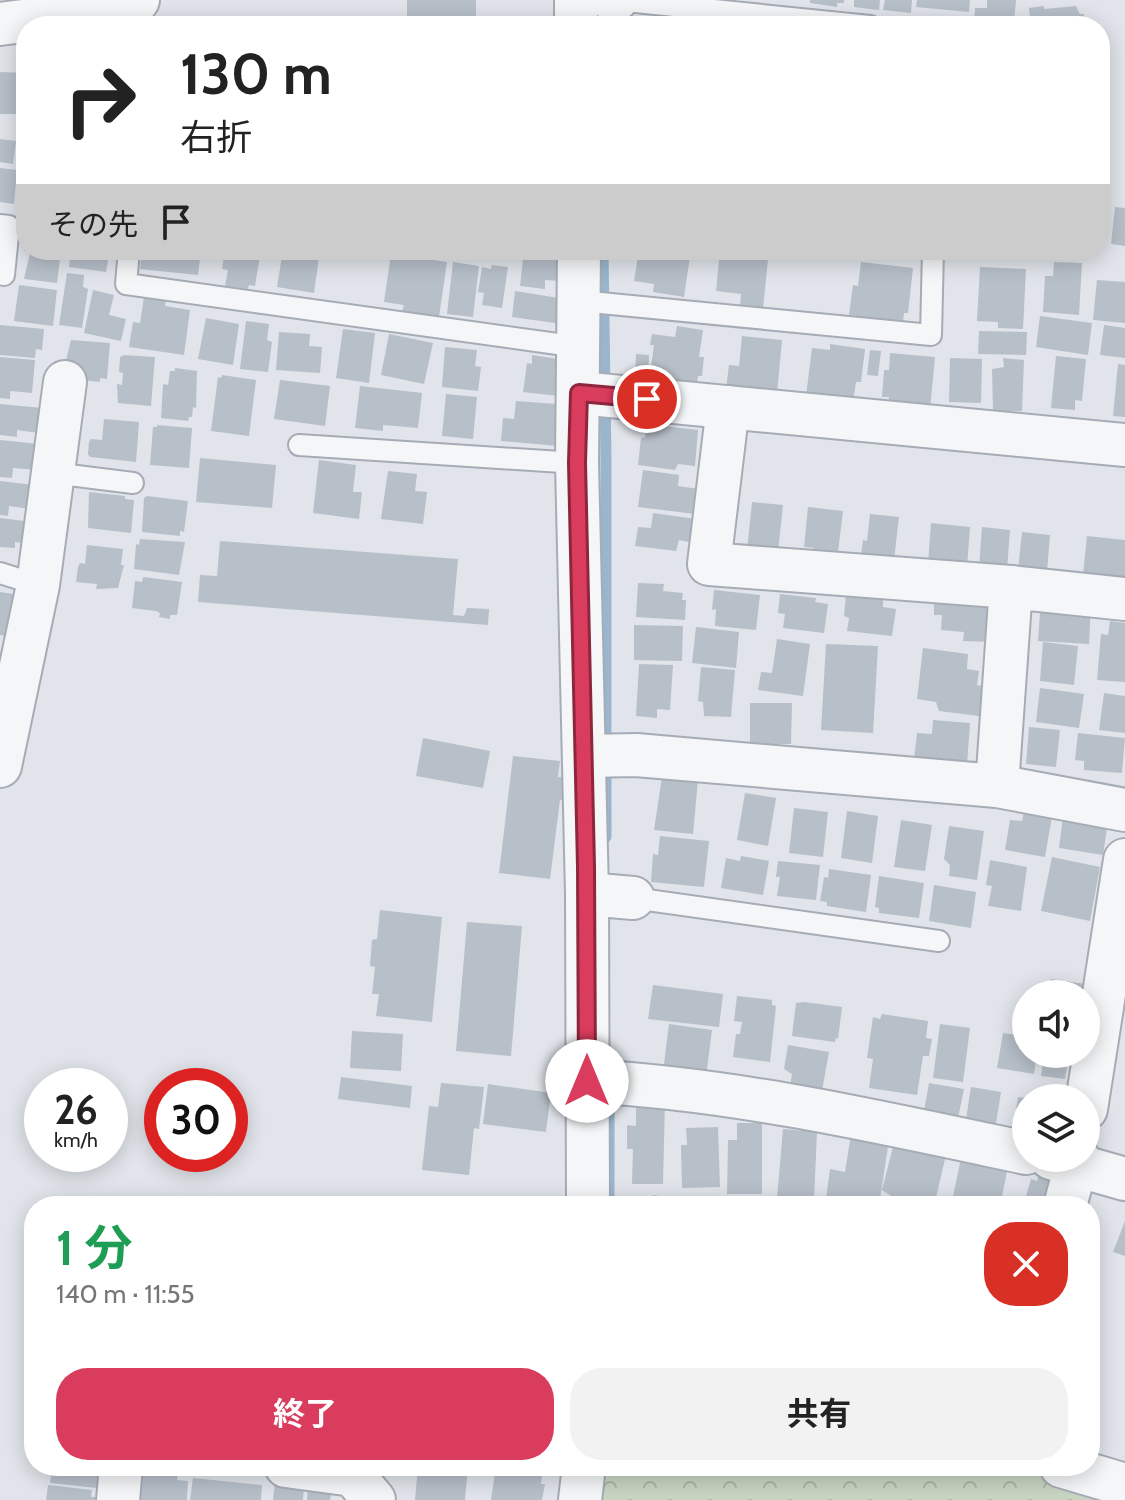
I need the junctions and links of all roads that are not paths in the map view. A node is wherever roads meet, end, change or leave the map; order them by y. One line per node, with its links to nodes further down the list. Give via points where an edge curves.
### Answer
1 (138, 0): 3 (street, via 133,7)
2 (614, 0): 4 (lane)
3 (63, 16)
4 (772, 16)
5 (0, 225): 9 (lane, via 9,226)
6 (128, 260): 11 (lane, via 126,284)
7 (580, 260): 10 (street)
8 (933, 260): 10 (lane, via 931,335)
9 (4, 275)
10 (585, 302): 11 (street)
11 (579, 347): 13 (street)
12 (65, 382): 18 (street)
13 (596, 394): 14 (street); 17 (street)
14 (728, 407): 16 (street); 21 (street, via 709,564)
15 (299, 445): 17 (lane)
16 (1125, 445)
17 (577, 463): 23 (street)
18 (53, 473): 19 (lane); 20 (street)
19 (133, 483)
20 (19, 579): 24 (street)
21 (1011, 587): 22 (street); 25 (street)
22 (1125, 599)
23 (586, 756): 25 (street, via 636,755); 28 (street)
24 (0, 766)
25 (997, 786): 26 (street)
26 (1125, 810)
27 (1125, 860): 32 (street)
28 (589, 894): 29 (street); 31 (street)
29 (633, 898): 30 (lane)
30 (939, 941)
31 (601, 1082): 33 (street, via 825,1110); 37 (street)
32 (1090, 1084)
33 (1012, 1150)
34 (1100, 1171): 36 (street)
35 (1068, 1172): 38 (street)
36 (1125, 1179)
37 (589, 1196)
38 (1066, 1196)
39 (120, 1476): 44 (street)
40 (354, 1476): 45 (street)
41 (583, 1476): 46 (street)
42 (1095, 1476): 43 (street)
43 (1125, 1485)
44 (118, 1500)
45 (374, 1500)
46 (580, 1500)

